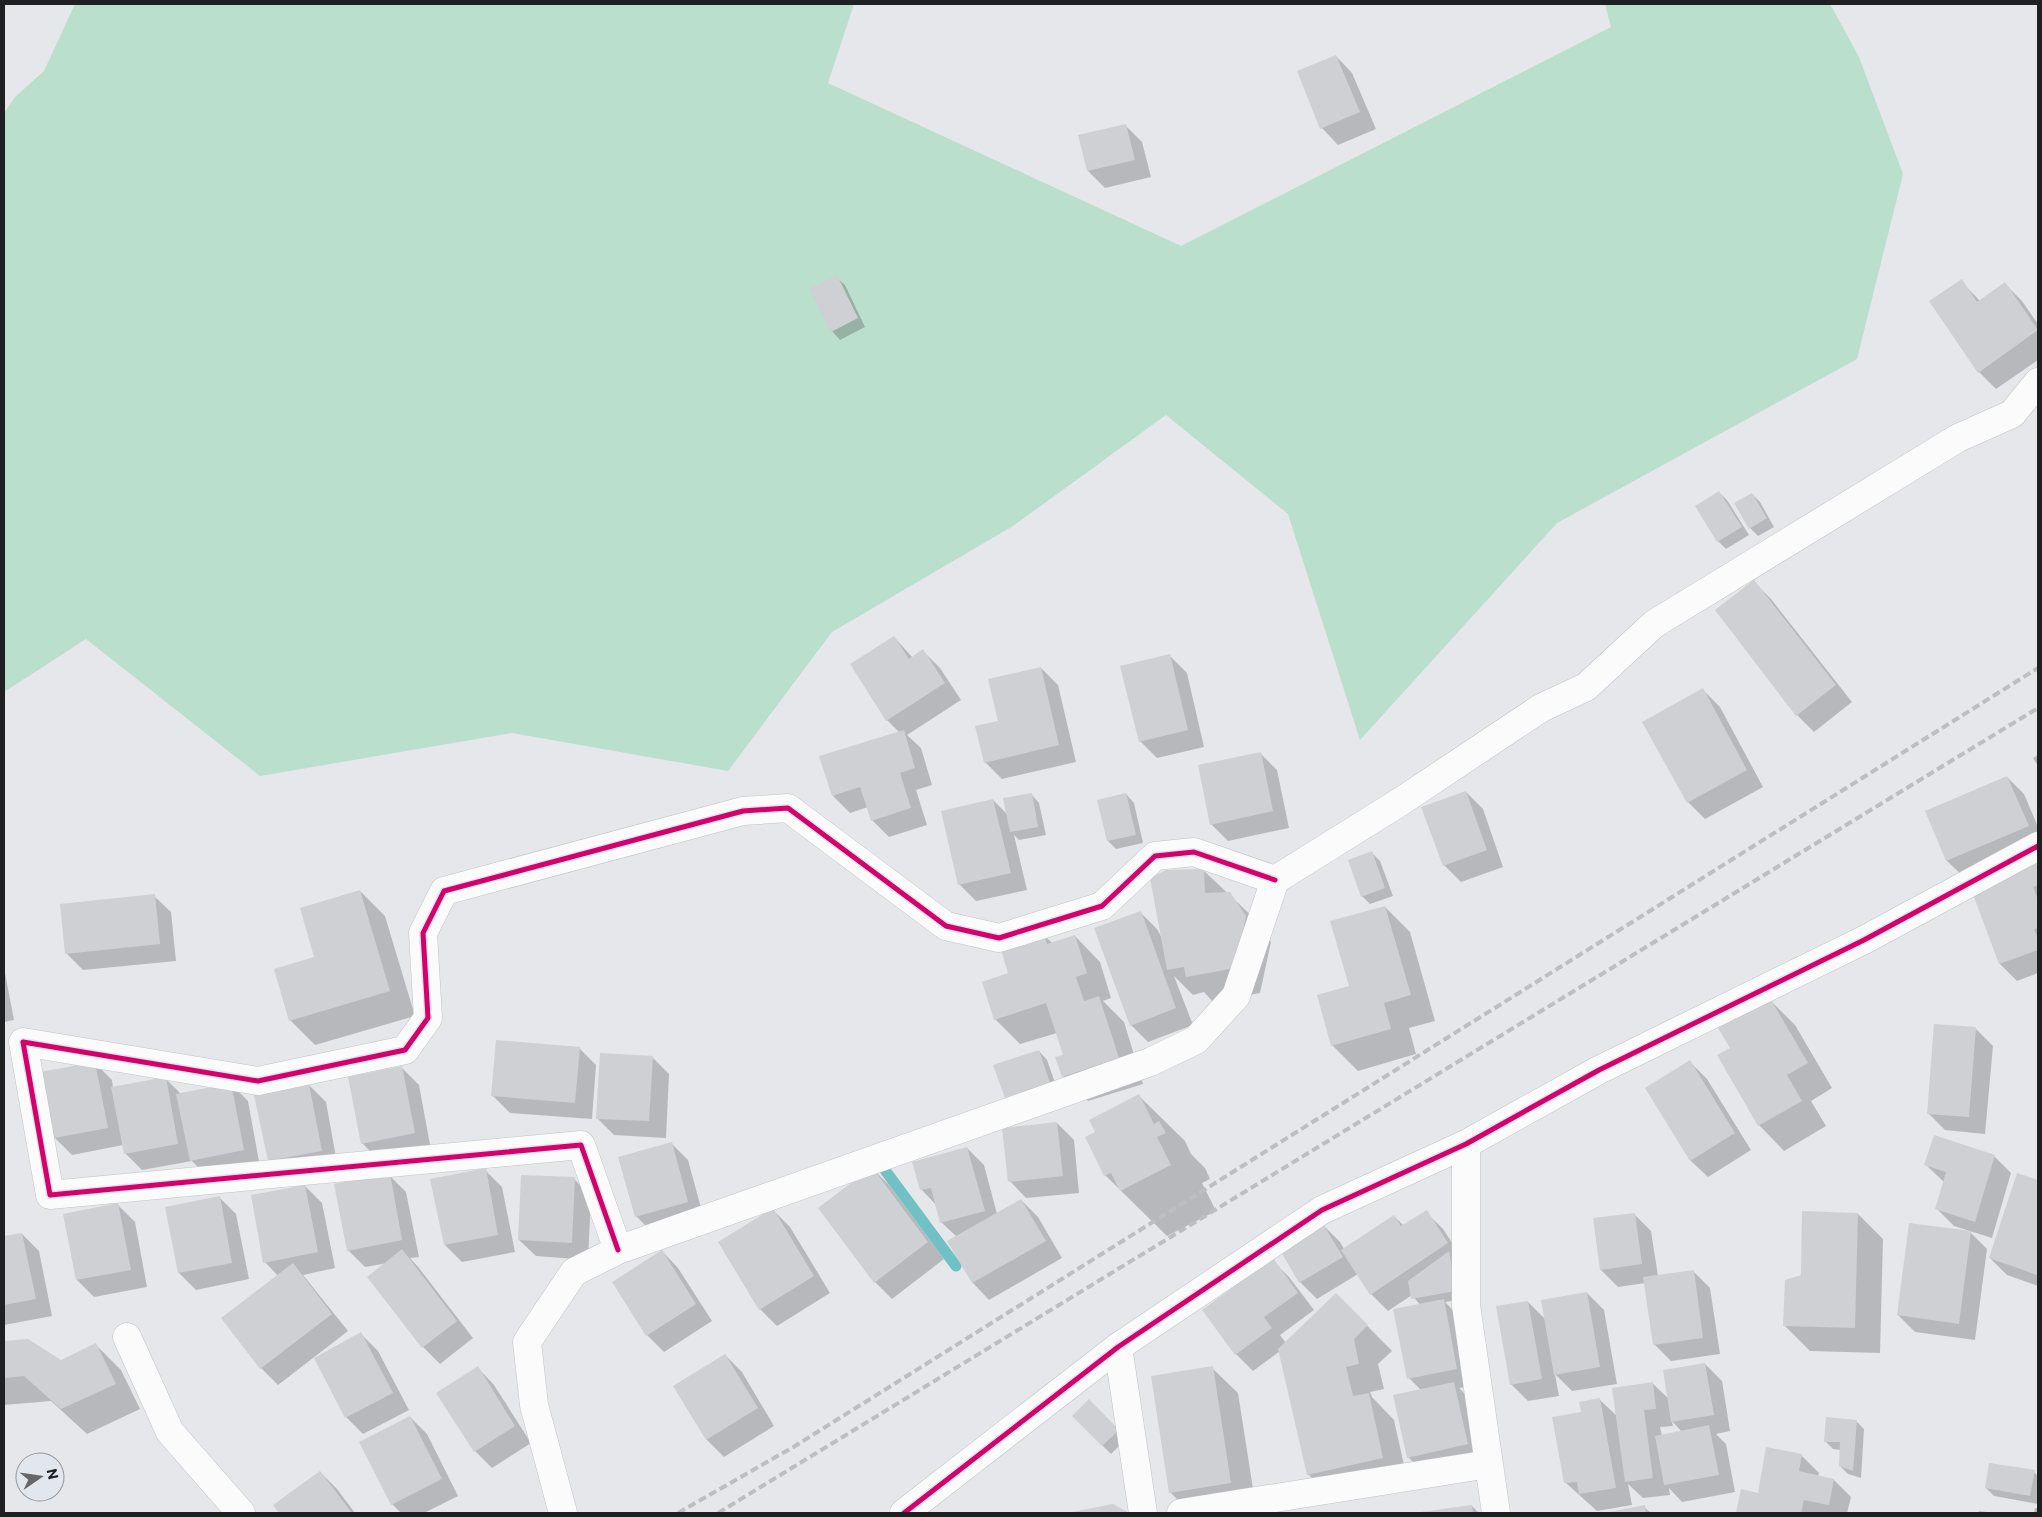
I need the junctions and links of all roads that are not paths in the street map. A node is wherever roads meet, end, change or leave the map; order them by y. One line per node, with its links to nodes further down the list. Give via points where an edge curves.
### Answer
1 (2038, 382): 3 (street, via 2012,414 1958,438 1654,624 1586,687 1541,708)
2 (2038, 846): 4 (street, via 1864,940 1599,1070)
3 (1275, 880): 5 (street, via 1236,996 1196,1040 1150,1062); 5 (street, via 1194,852 1154,856 1102,906 999,938 946,926 788,808 743,811 444,891 423,934 428,1018 405,1050 258,1081 23,1042 50,1195 581,1145)
4 (1466, 1144): 7 (street, via 1322,1210); 8 (street, via 1466,1305)
5 (618, 1250): 10 (street, via 574,1272 527,1342 534,1405)
6 (126, 1337): 9 (street, via 170,1432)
7 (1118, 1347): 11 (street); 12 (street)
8 (1489, 1464): 13 (street); 14 (street)
9 (241, 1513)
10 (563, 1513)
11 (904, 1513)
12 (1143, 1513)
13 (1181, 1513)
14 (1496, 1513)

